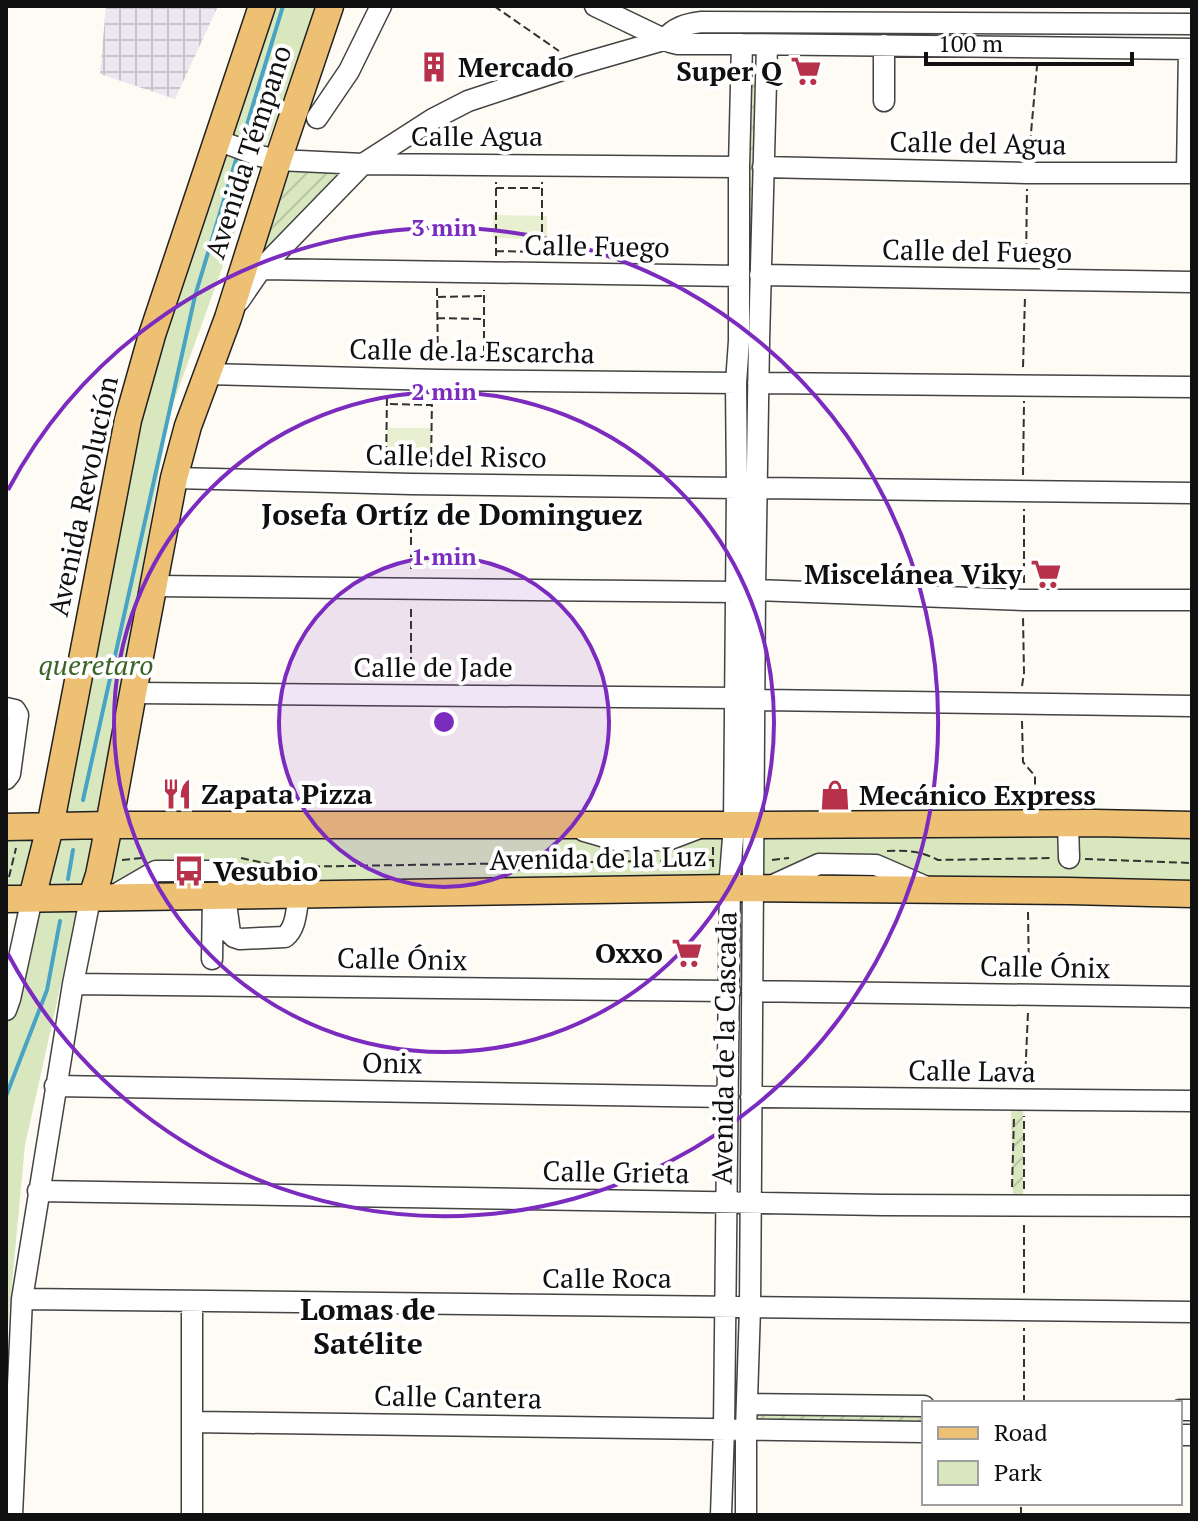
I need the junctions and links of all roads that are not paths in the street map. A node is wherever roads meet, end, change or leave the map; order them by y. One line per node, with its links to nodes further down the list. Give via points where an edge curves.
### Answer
1 (262, 6): 18 (main road, Avenida Revolución)
2 (330, 6): 19 (main road, Avenida Témpano)
3 (381, 6): 17 (street, via 349,71)
4 (595, 6): 8 (street)
5 (851, 14): 6 (street); 9 (street)
6 (1030, 14): 7 (street)
7 (1131, 14): 11 (street)
8 (635, 15): 12 (street)
9 (771, 15): 10 (street)
10 (744, 24): 12 (street, via 678,44); 13 (street); 21 (street, Avenida de la Cascada)
11 (1192, 24)
12 (664, 40): 20 (street, via 468,101)
13 (767, 45): 14 (street); 22 (street, Avenida de la Cascada)
14 (884, 45): 15 (street); 16 (street)
15 (1190, 49): 23 (street)
16 (884, 101)
17 (317, 118)
18 (224, 142): 19 (street, Calle Agua); 50 (main road, Avenida Revolución, via 152,335 128,420)
19 (269, 158): 20 (street, Calle Agua); 28 (main road, Avenida Témpano)
20 (363, 164): 21 (street, Calle Agua); 24 (street)
21 (739, 167): 26 (street, Avenida de la Cascada)
22 (763, 167): 23 (street, Calle del Agua); 25 (street, Avenida de la Cascada)
23 (1189, 173)
24 (261, 269): 26 (street, Calle Fuego); 28 (street)
25 (760, 275): 27 (street, Calle del Fuego); 29 (street, Avenida de la Cascada)
26 (739, 276): 29 (street, Avenida de la Cascada)
27 (1192, 282)
28 (228, 318): 30 (main road, Avenida Témpano)
29 (749, 341): 31 (street, Avenida de la Cascada); 32 (street, Avenida de la Cascada)
30 (206, 374): 31 (street, Calle de la Escarcha); 34 (main road, Avenida Témpano)
31 (736, 383): 35 (street, Avenida de la Cascada)
32 (758, 383): 33 (street); 35 (street, Avenida de la Cascada)
33 (1192, 387)
34 (174, 478): 35 (street, Calle del Risco); 37 (main road, Avenida Témpano)
35 (747, 488): 36 (street, Calle del Risco, via 1023,483); 38 (street, Avenida de la Cascada)
36 (1192, 493)
37 (153, 586): 38 (street); 40 (main road, Avenida Témpano)
38 (745, 591): 39 (street); 41 (street, Avenida de la Cascada)
39 (1192, 600)
40 (133, 693): 41 (street, Calle de Jade); 51 (main road, Avenida Témpano)
41 (744, 699): 42 (street, Calle de Jade); 47 (street, Avenida de la Cascada)
42 (1192, 706)
43 (6, 708): 44 (street, via 18,715)
44 (10, 745): 45 (street)
45 (6, 779)
46 (1068, 823): 47 (main road, Avenida de la Luz); 48 (main road, Avenida de la Luz); 52 (street)
47 (727, 825): 51 (main road, Avenida de la Luz, via 563,825); 53 (street, Avenida de la Cascada)
48 (1192, 825)
49 (12, 834): 50 (main road, Avenida de la Luz)
50 (48, 835): 51 (main road, Avenida de la Luz); 55 (main road, Avenida Revolución)
51 (113, 841): 54 (main road, Avenida Témpano)
52 (1070, 869): 53 (main road, Avenida de la Luz, via 1028,890 934,890); 56 (main road, Avenida de la Luz)
53 (738, 877): 58 (main road, Avenida de la Luz); 61 (street, Avenida de la Cascada); 62 (street, Avenida de la Cascada)
54 (102, 889): 55 (main road, Avenida de la Luz); 57 (main road, Avenida de la Luz); 58 (street, via 156,871 224,871); 60 (street, via 88,909)
55 (20, 891): 64 (street, Avenida Revolución)
56 (1192, 894)
57 (219, 895): 58 (main road, Avenida de la Luz); 58 (street, via 230,933 240,939 290,933); 59 (street)
58 (294, 895)
59 (212, 959)
60 (73, 984): 61 (street, Calle Ónix); 65 (street)
61 (730, 991): 66 (street, Avenida de la Cascada)
62 (752, 991): 63 (street, Calle Ónix); 67 (street, Avenida de la Cascada)
63 (1192, 997)
64 (6, 1010)
65 (55, 1086): 66 (street, Onix); 69 (street)
66 (728, 1097): 70 (street, Avenida de la Cascada)
67 (751, 1097): 68 (street, Calle Lava); 71 (street, Avenida de la Cascada)
68 (1192, 1101)
69 (38, 1191): 70 (street, Calle Grieta); 73 (street)
70 (727, 1202): 71 (street, Calle Grieta); 75 (street, Avenida de la Cascada)
71 (750, 1203): 72 (street, Calle Grieta); 76 (street, Avenida de la Cascada)
72 (1192, 1206)
73 (22, 1299): 74 (street, Calle Roca); 84 (street)
74 (192, 1301): 75 (street, Calle Roca); 80 (street)
75 (726, 1307): 76 (street, Calle Roca); 81 (street, Avenida de la Cascada)
76 (750, 1308): 77 (street, Calle Roca); 78 (street, Avenida de la Cascada)
77 (1192, 1312)
78 (747, 1404): 79 (street); 82 (street, Avenida de la Cascada)
79 (922, 1406)
80 (192, 1422): 81 (street, Calle Cantera); 85 (street)
81 (724, 1428): 82 (street, Calle Cantera); 86 (street, Avenida de la Cascada)
82 (746, 1430): 83 (street, Calle Cantera); 87 (street, Avenida de la Cascada)
83 (922, 1432)
84 (12, 1515)
85 (192, 1515)
86 (721, 1515)
87 (746, 1515)

